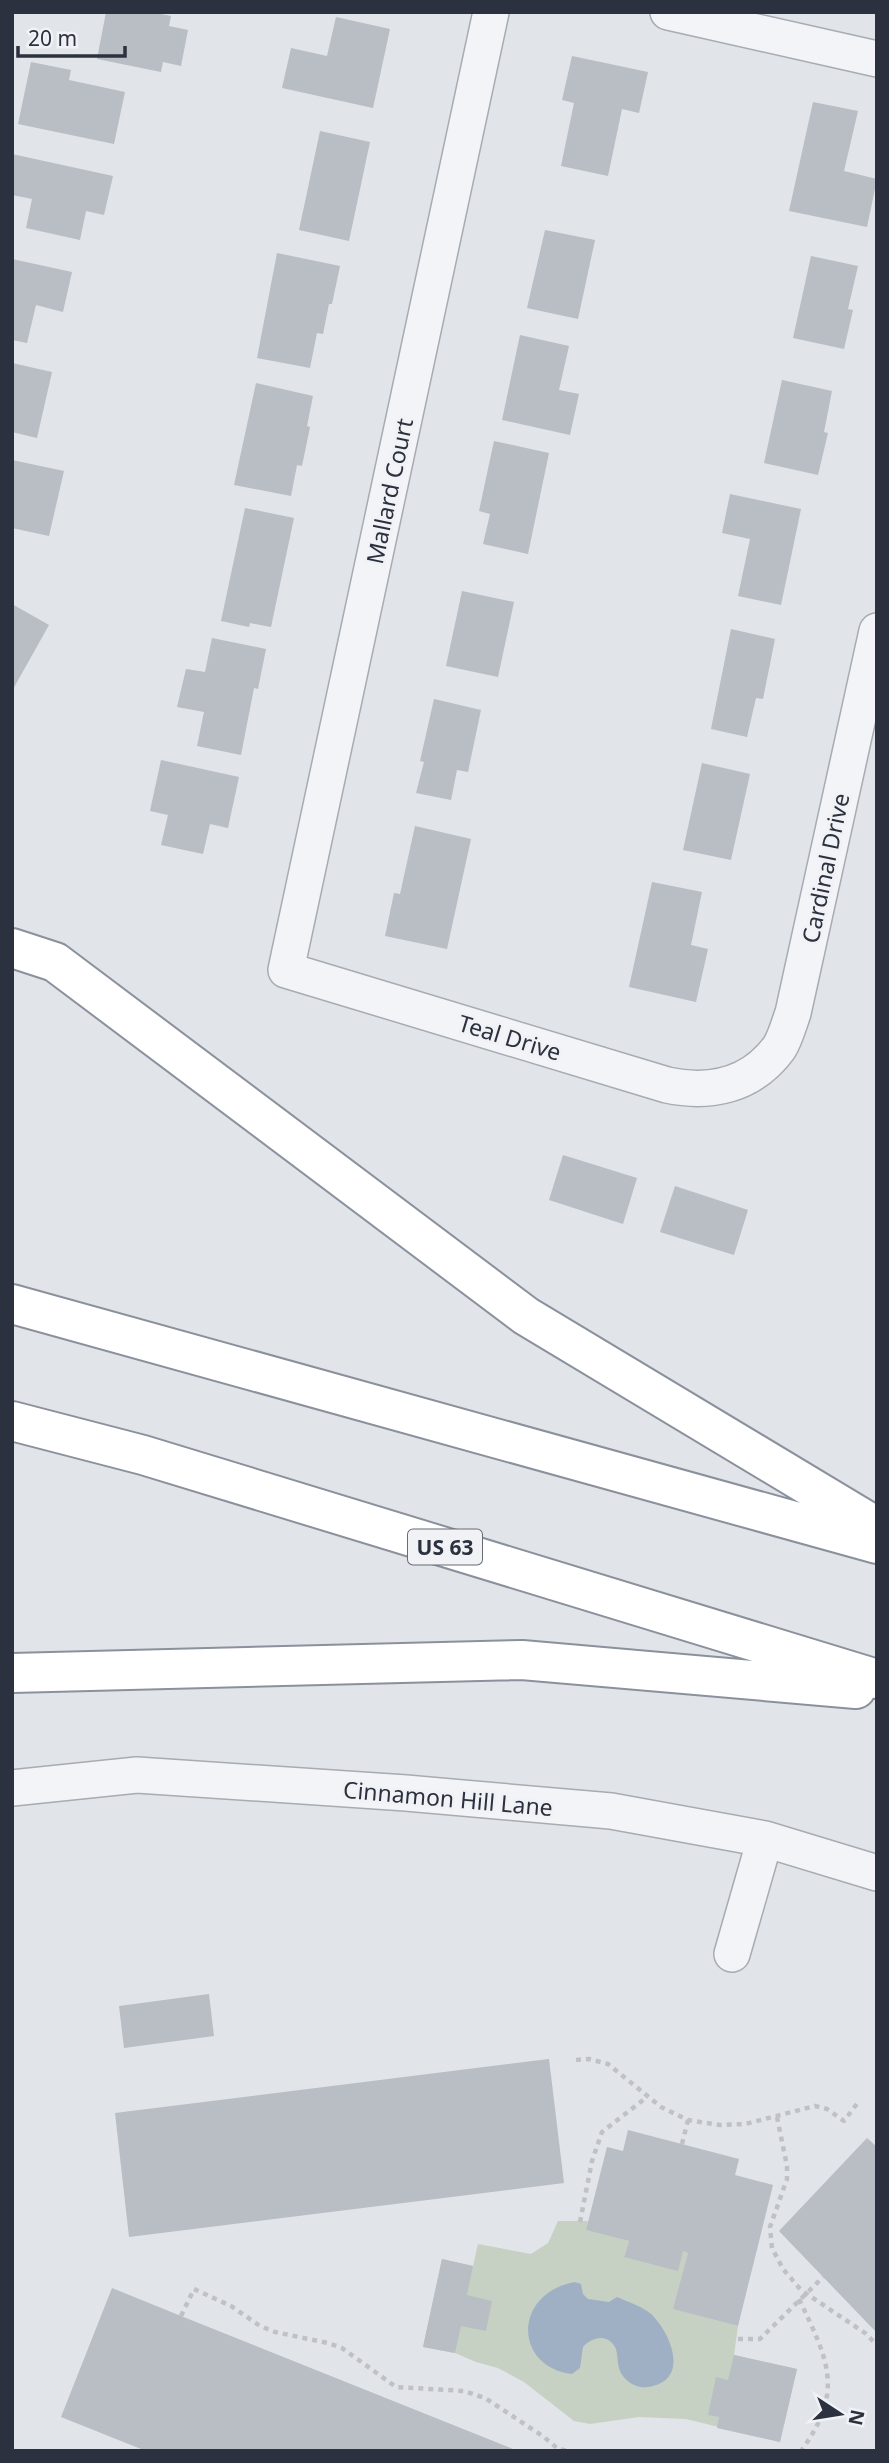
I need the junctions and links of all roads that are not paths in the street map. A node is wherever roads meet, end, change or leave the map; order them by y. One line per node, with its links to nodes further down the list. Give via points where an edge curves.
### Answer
1 (491, 12): 6 (street, Mallard Court)
2 (667, 12): 3 (street)
3 (877, 59)
4 (877, 631): 7 (street, Cardinal Drive, via 793,1013 780,1047 759,1069)
5 (12, 948): 10 (highway, via 55,962 526,1316)
6 (286, 970): 7 (street, Teal Drive, via 667,1085 692,1090)
7 (735, 1082)
8 (12, 1304): 11 (highway)
9 (12, 1421): 13 (highway, US 63, via 143,1455)
10 (877, 1527)
11 (877, 1544)
12 (12, 1673): 14 (highway, via 523,1660)
13 (877, 1679)
14 (877, 1691)
15 (12, 1788): 16 (street, Cinnamon Hill Lane, via 136,1775 406,1793 611,1811)
16 (765, 1839): 17 (street, Cinnamon Hill Lane); 18 (street)
17 (877, 1874)
18 (732, 1954)

